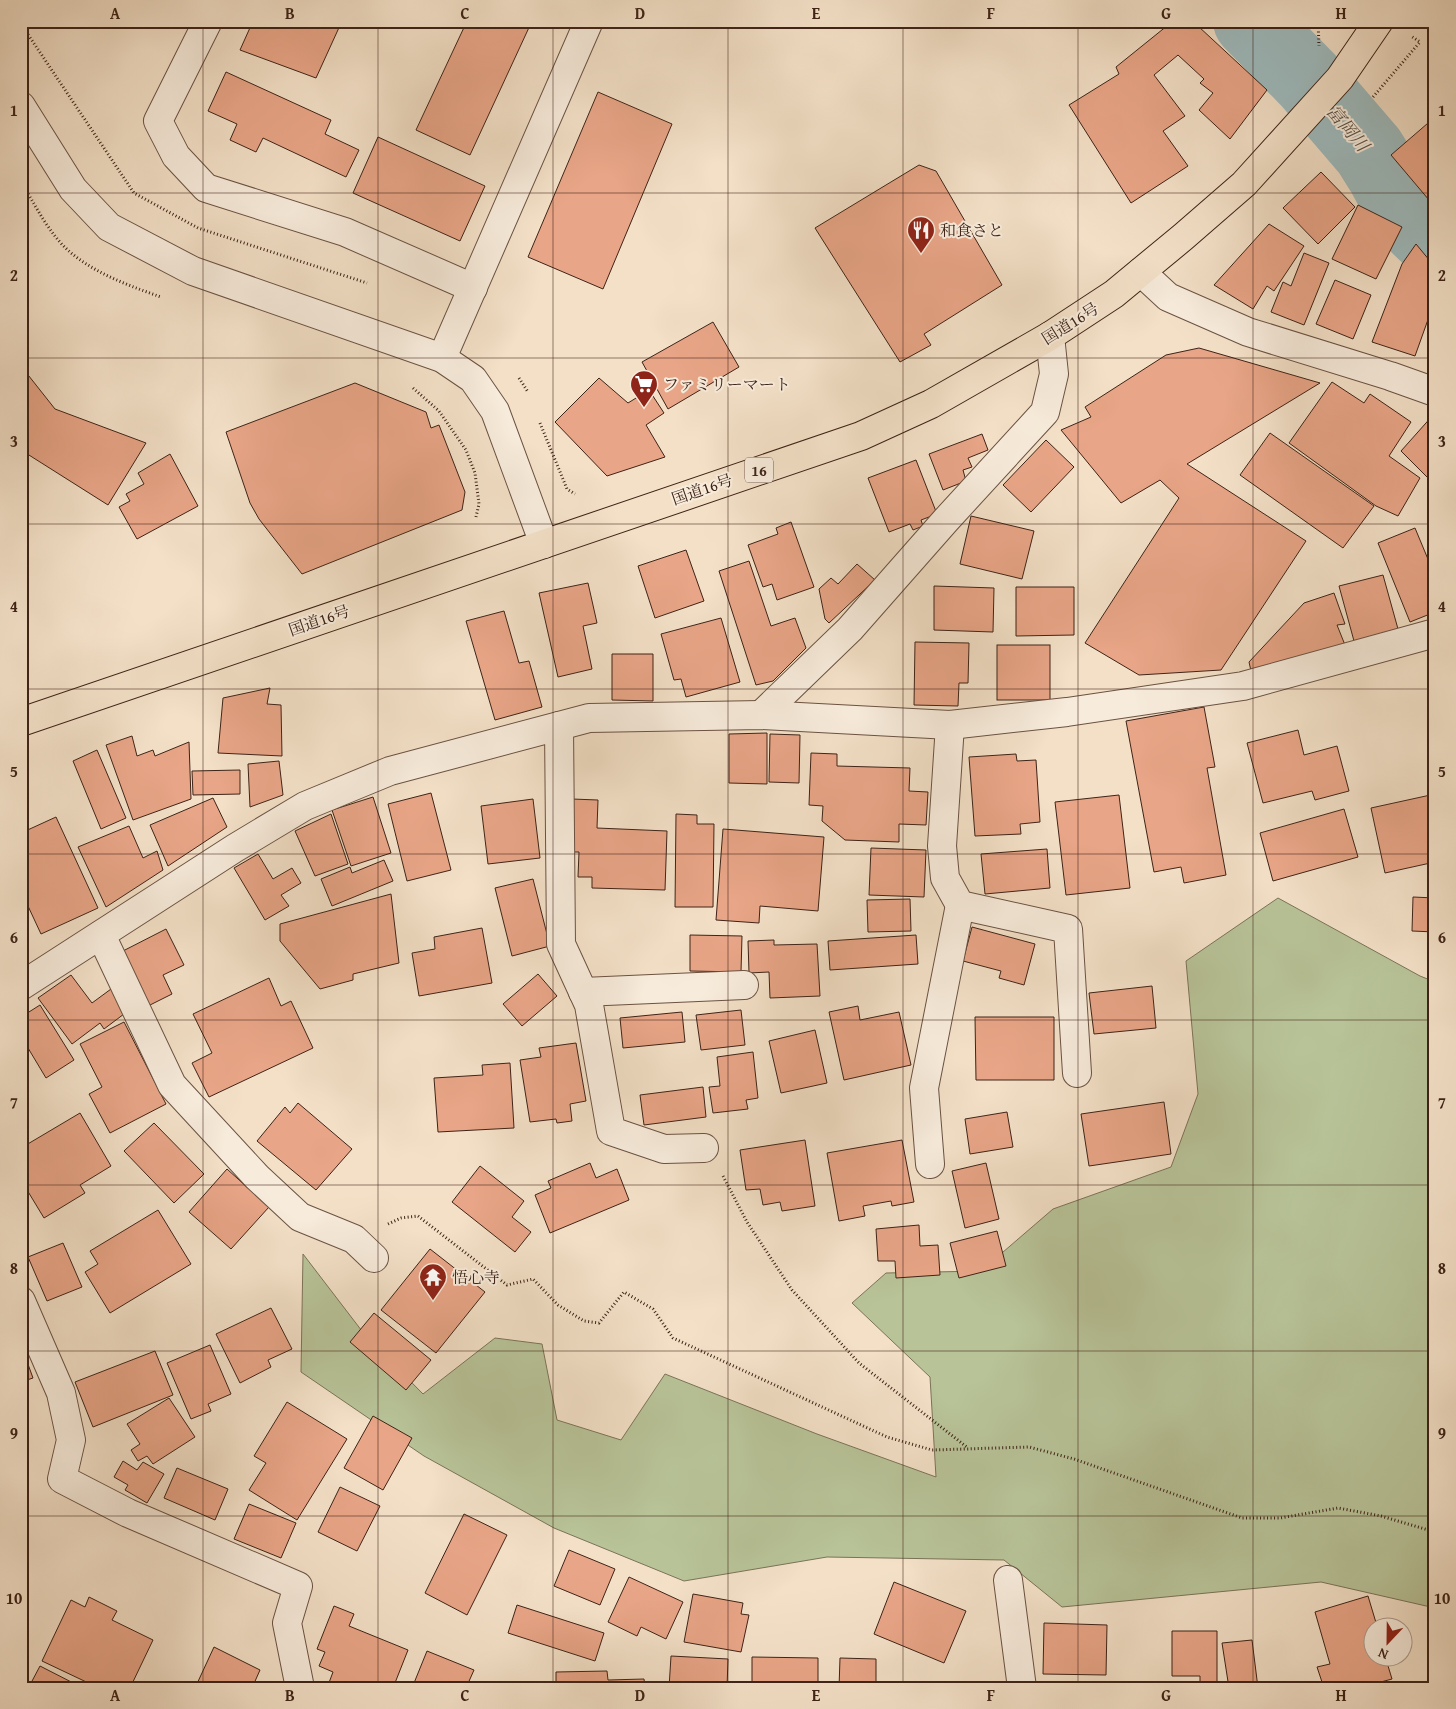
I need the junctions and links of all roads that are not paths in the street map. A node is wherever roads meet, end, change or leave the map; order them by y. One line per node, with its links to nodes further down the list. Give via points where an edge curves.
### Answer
1 (208, 21): 6 (street, via 158,121 176,156 206,188 345,232)
2 (589, 21): 6 (street)
3 (1379, 21): 5 (highway, 国道16号 / 16, via 1340,78 1244,184)
4 (21, 106): 8 (street, via 73,189 109,227 193,271)
5 (1141, 272): 7 (highway, 国道16号 / 16); 9 (street, via 1168,297 1261,337)
6 (473, 288): 8 (street)
7 (1050, 336): 10 (highway, 国道16号 / 16, via 931,404 861,436); 12 (street, via 1054,374 1045,412 850,629)
8 (442, 358): 10 (street, via 473,379 496,411)
9 (1435, 392)
10 (544, 544): 13 (highway, 国道16号 / 16)
11 (1435, 633): 14 (street, via 1243,686 1067,712)
12 (761, 715): 14 (street); 15 (street, via 589,718)
13 (21, 722)
14 (950, 725): 16 (street, via 942,846 945,878)
15 (559, 726): 17 (street, via 390,771 305,806); 20 (street, via 562,944)
16 (960, 905): 21 (street, via 1068,929); 23 (street, via 924,1088)
17 (101, 935): 19 (street); 24 (street, via 172,1086 257,1177 300,1217 354,1239)
18 (744, 985): 20 (street)
19 (21, 986)
20 (583, 992): 22 (street, via 589,1005 611,1131 664,1149)
21 (1077, 1073)
22 (704, 1148)
23 (930, 1164)
24 (374, 1258)
25 (21, 1301): 27 (street, via 61,1393 71,1440 62,1479 128,1513 298,1586 287,1624)
26 (1008, 1580): 28 (street)
27 (300, 1688)
28 (1022, 1688)

